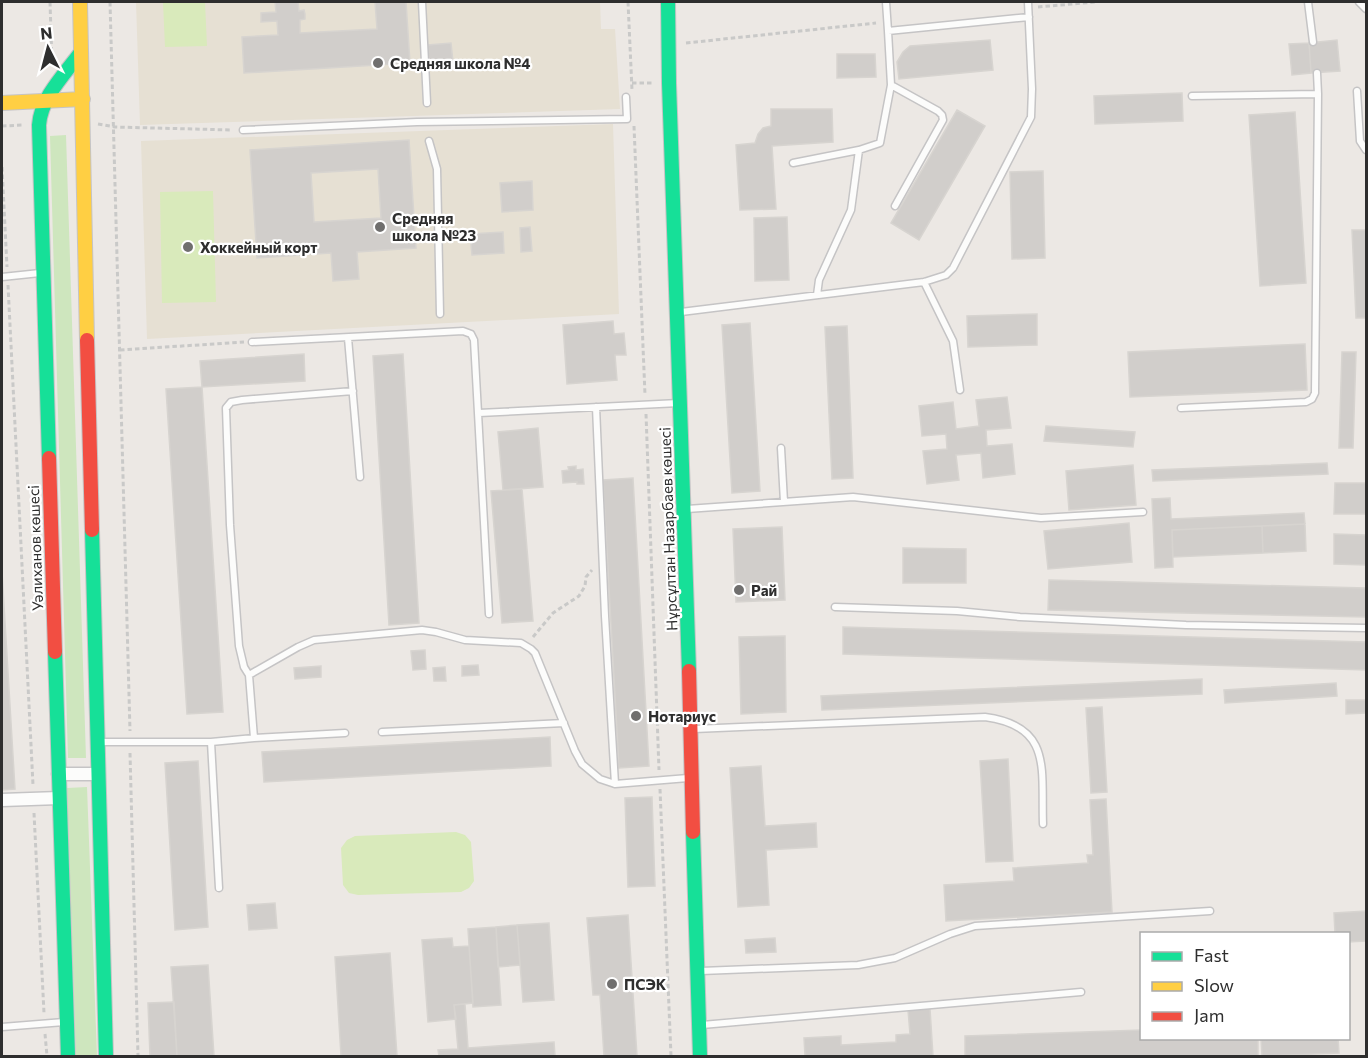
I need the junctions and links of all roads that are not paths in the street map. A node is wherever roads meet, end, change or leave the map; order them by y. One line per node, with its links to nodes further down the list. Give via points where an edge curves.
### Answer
1 (80, 2): 12 (main road)
2 (422, 2): 22 (lane)
3 (671, 2): 33 (main road, Нұрсұлтан Назарбаев көшесі, via 669,83)
4 (886, 2): 10 (lane)
5 (1028, 2): 9 (lane)
6 (1308, 2): 11 (lane)
7 (1359, 2): 8 (lane)
8 (1366, 9)
9 (1029, 17): 10 (lane); 31 (lane, via 1032,101 1028,124 953,268 946,275)
10 (888, 31): 14 (lane)
11 (1313, 42)
12 (81, 51): 17 (main road, Уәлиханов көшесі); 20 (main road)
13 (1317, 73): 16 (lane)
14 (891, 85): 25 (lane, via 882,140); 28 (lane, via 938,111 943,120)
15 (1358, 91): 26 (lane, via 1360,141)
16 (1318, 94): 18 (lane); 41 (lane, via 1315,393 1306,402)
17 (49, 96): 20 (main road); 21 (main road); 29 (main road, Уәлиханов көшесі, via 39,125)
18 (1191, 96)
19 (629, 97): 23 (lane, via 627,118)
20 (83, 99): 57 (main road)
21 (2, 103)
22 (427, 103)
23 (243, 130)
24 (429, 141): 34 (lane, via 437,169)
25 (859, 150): 27 (lane); 32 (lane, via 851,210 819,280)
26 (1366, 150)
27 (793, 163)
28 (895, 206)
29 (44, 273): 30 (lane); 59 (main road, Уәлиханов көшесі)
30 (4, 277)
31 (924, 282): 32 (lane); 38 (lane, via 953,341)
32 (817, 295): 33 (lane)
33 (677, 313): 39 (main road, Нұрсұлтан Назарбаев көшесі)
34 (440, 314)
35 (348, 338): 36 (lane); 37 (lane); 42 (lane, via 463,331 471,334)
36 (252, 342)
37 (353, 390): 44 (lane); 51 (lane, via 242,400 231,402 226,408 239,646)
38 (960, 390)
39 (681, 403): 40 (lane); 46 (main road, Нұрсұлтан Назарбаев көшесі)
40 (596, 407): 42 (lane); 62 (lane)
41 (1181, 408)
42 (478, 413): 49 (lane)
43 (781, 448): 45 (lane)
44 (360, 477)
45 (784, 502): 46 (lane); 47 (lane, via 853,497 1041,518)
46 (683, 509): 53 (main road, Нұрсұлтан Назарбаев көшесі)
47 (1143, 512)
48 (835, 608): 50 (lane, via 1186,625)
49 (489, 614)
50 (1366, 628)
51 (249, 675): 52 (lane, via 314,640 422,630 465,640 521,643 535,653); 56 (lane)
52 (564, 723): 54 (lane); 62 (lane, via 582,764 600,779)
53 (690, 729): 61 (main road, Нұрсұлтан Назарбаев көшесі); 65 (lane, via 985,717 1007,722 1030,734 1040,755)
54 (382, 732)
55 (345, 733): 56 (lane)
56 (254, 738): 58 (lane)
57 (96, 742): 58 (lane); 60 (main road)
58 (211, 742): 66 (lane)
59 (58, 774): 60 (street); 63 (main road, Уәлиханов көшесі)
60 (97, 774): 74 (main road)
61 (692, 777): 62 (lane); 68 (main road, Нұрсұлтан Назарбаев көшесі)
62 (615, 784)
63 (59, 798): 64 (street); 70 (main road, Уәлиханов көшесі)
64 (2, 800)
65 (1043, 824)
66 (219, 888)
67 (1210, 911): 68 (lane, via 975,926 895,958 858,965)
68 (697, 971): 71 (main road, Нұрсұлтан Назарбаев көшесі)
69 (1081, 992): 71 (lane)
70 (67, 1022): 72 (lane); 73 (main road, Уәлиханов көшесі)
71 (699, 1025): 75 (main road, Нұрсұлтан Назарбаев көшесі)
72 (2, 1027)
73 (68, 1056)
74 (105, 1056)
75 (700, 1056)

